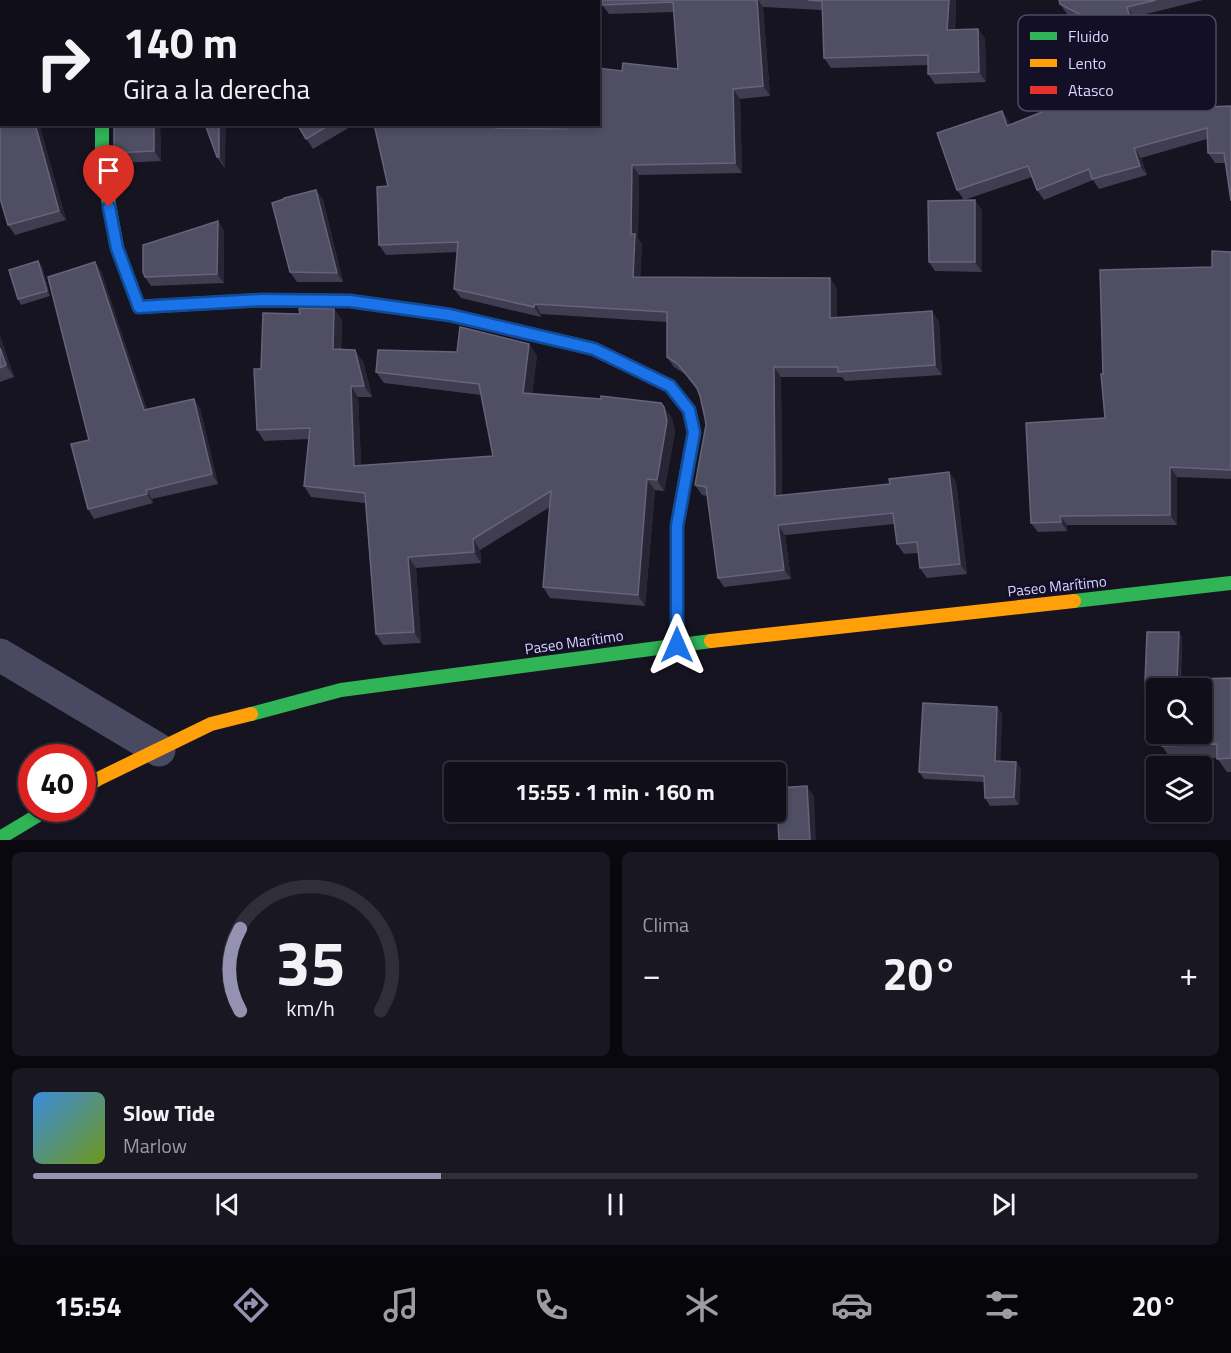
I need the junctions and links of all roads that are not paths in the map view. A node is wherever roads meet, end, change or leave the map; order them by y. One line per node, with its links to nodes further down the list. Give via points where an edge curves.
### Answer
1 (102, 126): 3 (main road, via 102,166 117,248 139,307 261,300 350,301 450,315 594,349 670,386 689,410 694,432 677,526)
2 (1231, 584): 3 (main road, Paseo Marítimo)
3 (677, 645): 5 (main road, Paseo Marítimo, via 341,690 211,724)
4 (0, 655): 5 (street)
5 (159, 750): 6 (main road, Paseo Marítimo)
6 (96, 780)
7 (27, 822): 8 (main road)
8 (0, 838)

